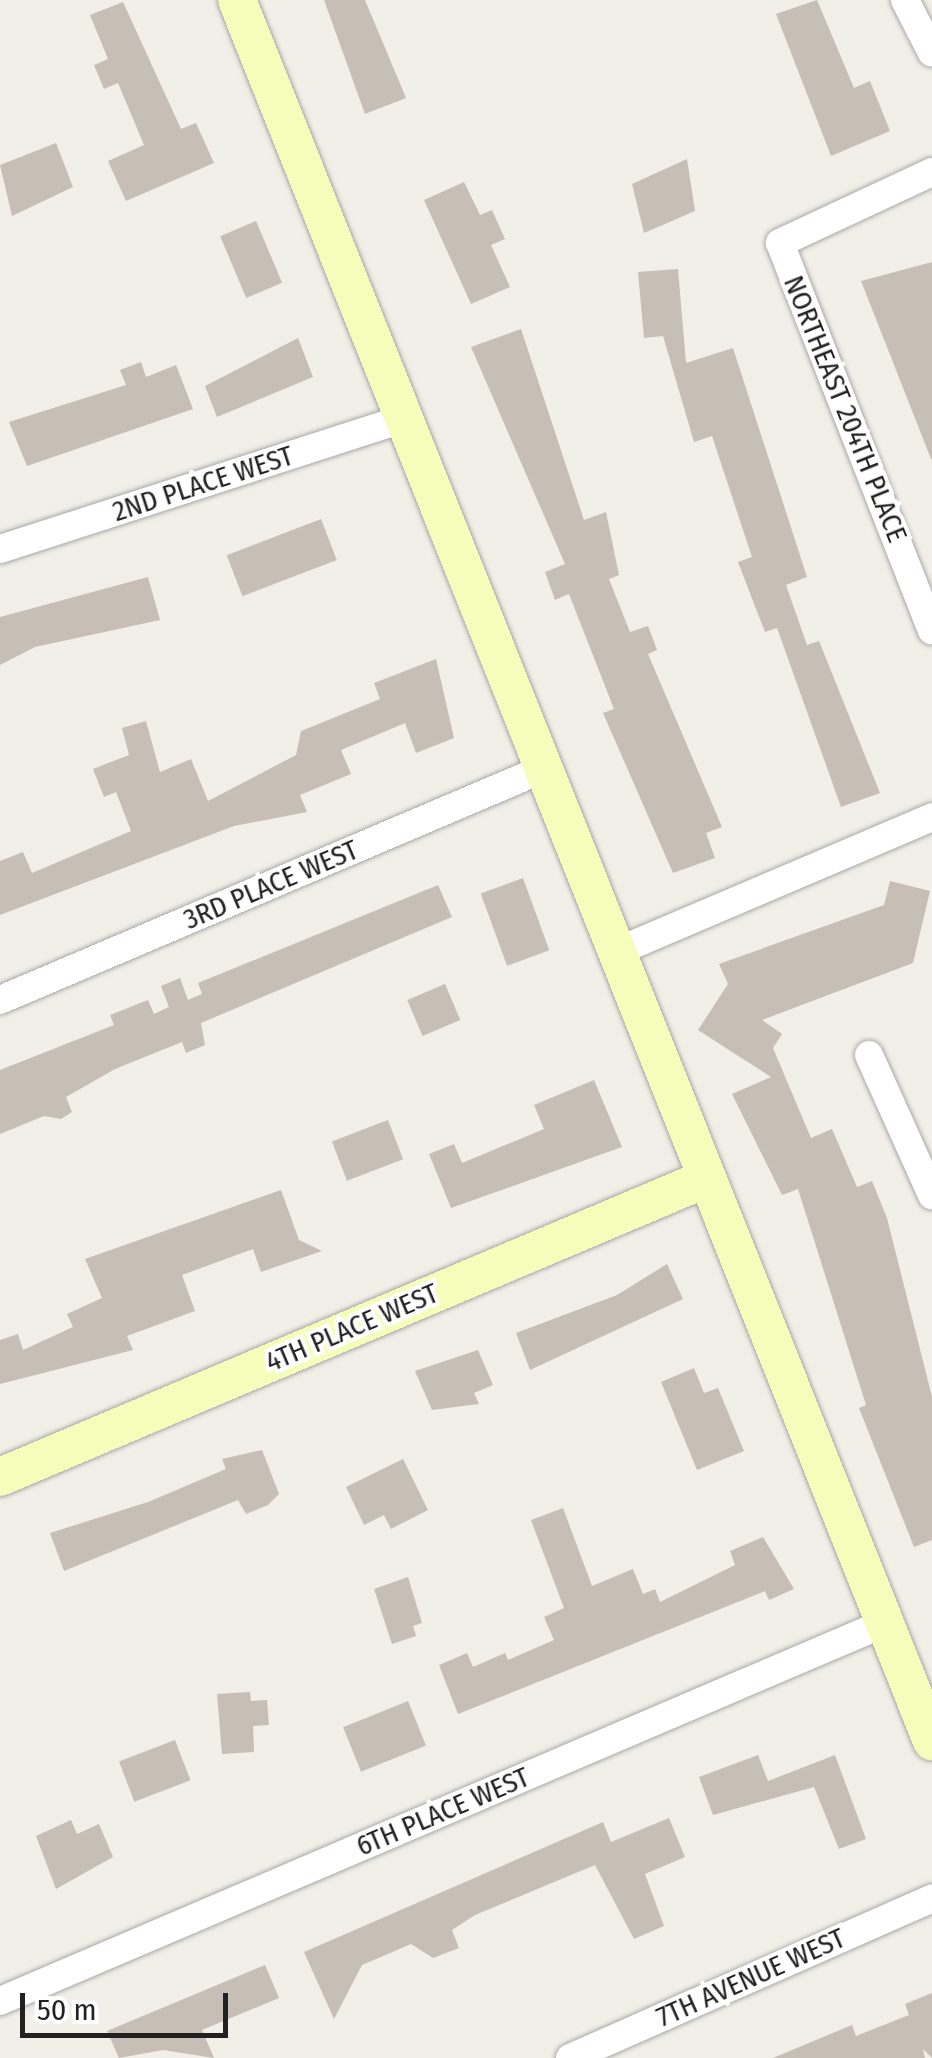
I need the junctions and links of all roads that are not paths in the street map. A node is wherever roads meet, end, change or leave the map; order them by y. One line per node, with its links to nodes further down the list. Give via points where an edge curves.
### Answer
1 (237, 0): 5 (street)
2 (906, 0): 3 (street)
3 (932, 53)
4 (932, 172): 7 (street, NORTHEAST 204TH PLACE, via 780,243)
5 (406, 418): 6 (street, 2ND PLACE WEST); 8 (street)
6 (0, 549)
7 (932, 630)
8 (543, 769): 10 (street); 11 (street, 3RD PLACE WEST)
9 (932, 817): 10 (street)
10 (616, 952): 13 (street)
11 (0, 1000)
12 (869, 1055): 14 (street)
13 (705, 1179): 15 (street, 4TH PLACE WEST); 16 (street)
14 (932, 1196)
15 (0, 1477)
16 (885, 1623): 17 (street); 19 (street, 6TH PLACE WEST)
17 (931, 1738)
18 (932, 1898): 20 (street, 7TH AVENUE WEST)
19 (0, 2001)
20 (570, 2058)

